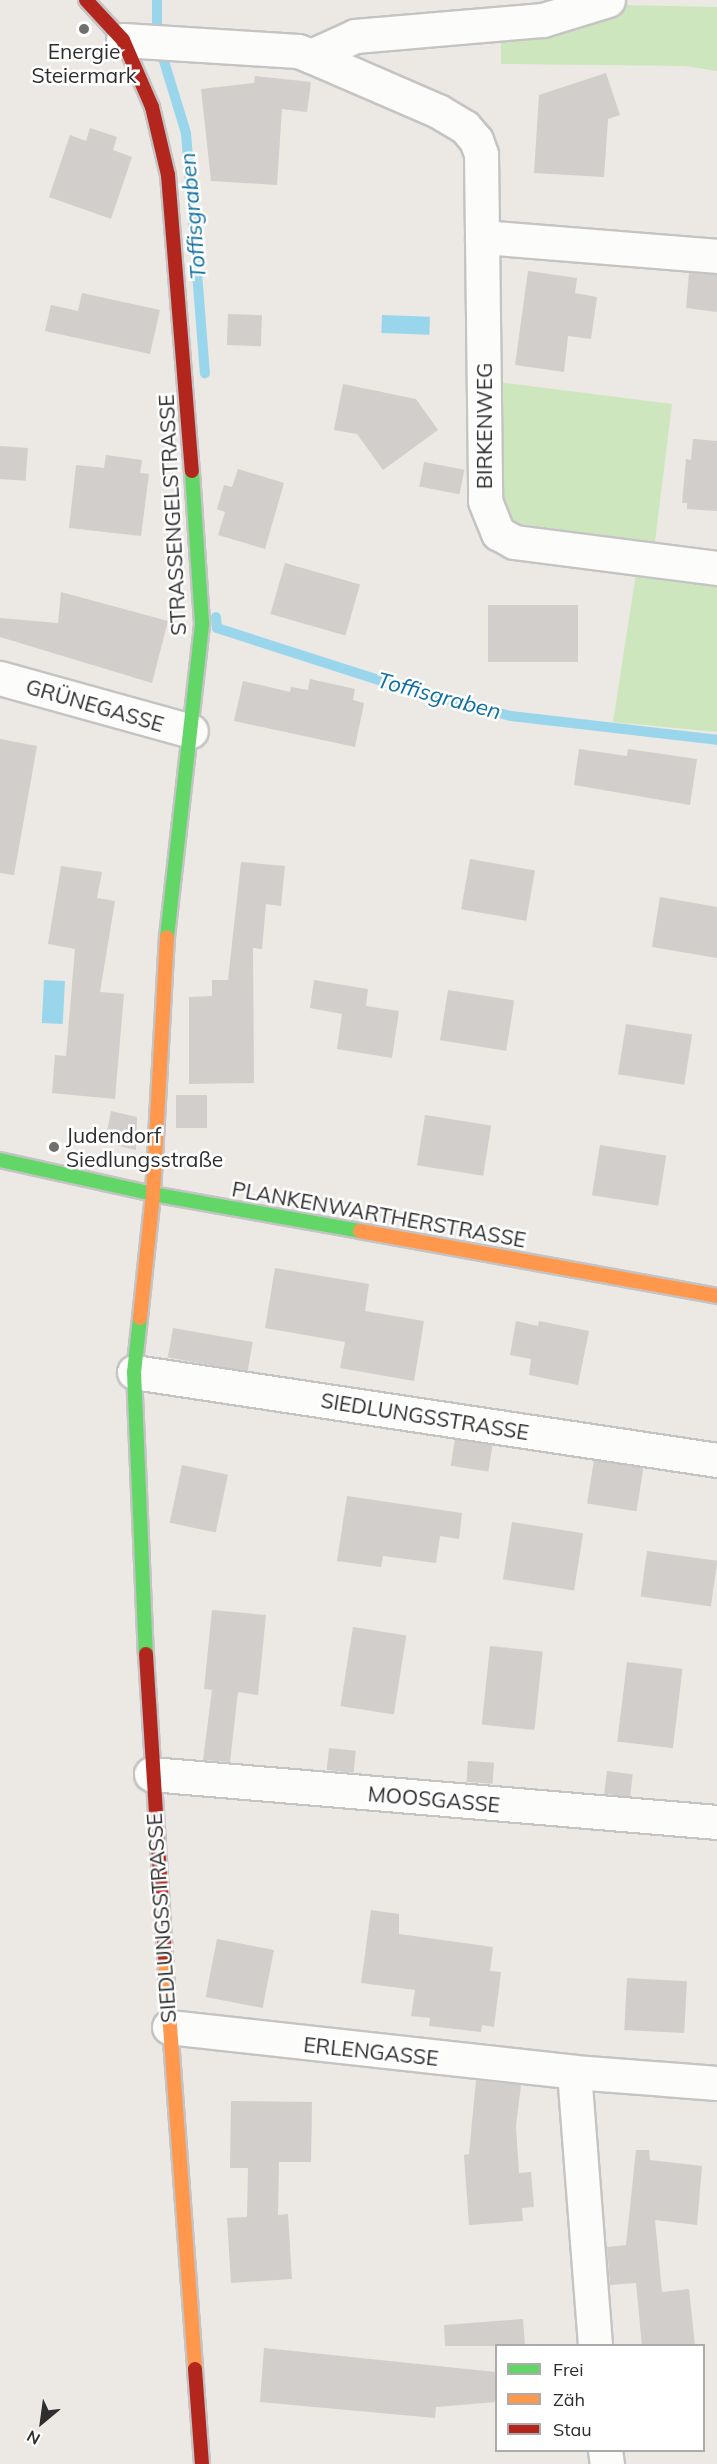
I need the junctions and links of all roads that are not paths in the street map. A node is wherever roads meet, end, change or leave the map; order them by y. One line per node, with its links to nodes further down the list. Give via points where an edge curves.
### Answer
1 (86, 0): 3 (street, STRASSENGELSTRASSE)
2 (608, 0): 4 (street, via 543,20 355,36)
3 (123, 40): 4 (street, BIRKENWEG, via 298,51); 9 (street, STRASSENGELSTRASSE, via 152,107 168,175 180,287 202,623)
4 (311, 56): 5 (street, BIRKENWEG, via 394,90 465,126 481,154)
5 (482, 237): 6 (street); 7 (street, BIRKENWEG, via 485,501 498,533 514,542)
6 (717, 256)
7 (717, 568)
8 (0, 678): 9 (street, GRÜNEGASSE)
9 (191, 731): 11 (street, STRASSENGELSTRASSE, via 162,978)
10 (0, 1160): 11 (street, PLANKENWARTHERSTRASSE)
11 (153, 1194): 12 (street, PLANKENWARTHERSTRASSE); 13 (street, SIEDLUNGSSTRASSE)
12 (717, 1296)
13 (134, 1372): 14 (street, SIEDLUNGSSTRASSE); 15 (street, SIEDLUNGSSTRASSE)
14 (717, 1460)
15 (151, 1774): 16 (street, MOOSGASSE); 17 (street, SIEDLUNGSSTRASSE)
16 (717, 1822)
17 (169, 2027): 18 (street, ERLENGASSE); 21 (street, SIEDLUNGSSTRASSE)
18 (574, 2072): 19 (street, ERLENGASSE); 20 (street)
19 (717, 2083)
20 (595, 2344)
21 (202, 2464)

